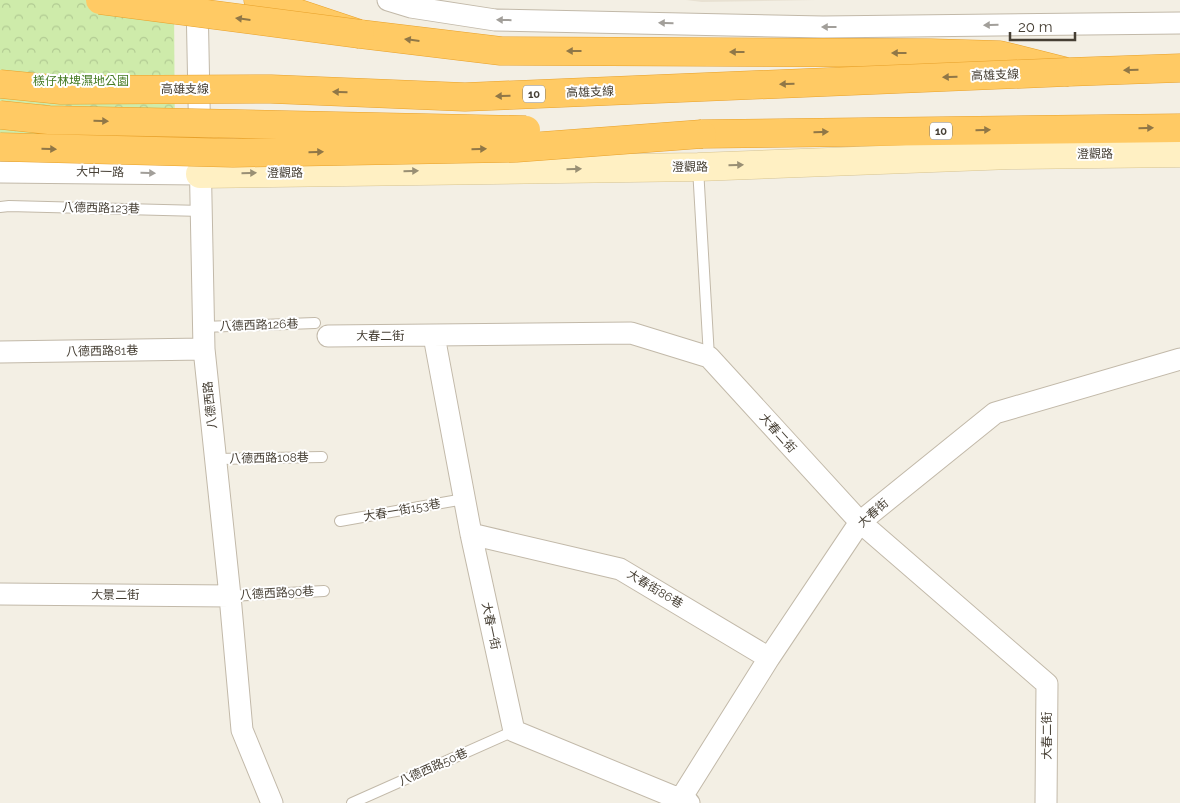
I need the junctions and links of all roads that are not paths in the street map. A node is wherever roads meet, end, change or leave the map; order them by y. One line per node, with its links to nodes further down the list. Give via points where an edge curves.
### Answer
1 (100, 0): 6 (highway, one-way to 1, bridge)
2 (197, 0): 16 (street, 八德西路)
3 (258, 0): 6 (highway, bridge)
4 (388, 0): 5 (street, one-way to 4, via 823,27 495,20 411,7)
5 (1180, 23)
6 (360, 34): 8 (highway, one-way to 6, bridge, via 1000,55 500,51)
7 (1180, 68): 8 (highway, 高雄支線 / 10, one-way to 8)
8 (1068, 72): 9 (highway, 高雄支線 / 10, one-way to 9, bridge, via 464,97 272,89 61,90)
9 (0, 84)
10 (0, 115): 12 (highway, 10, one-way to 12, bridge, via 49,120)
11 (1180, 128): 12 (highway, 10, one-way to 11)
12 (702, 134): 14 (highway, one-way to 12, bridge, via 234,153 506,148)
13 (1180, 153): 15 (street, 澄觀路, one-way to 13, via 1011,155)
14 (4, 163): 16 (street, 大中一路, one-way to 16)
15 (698, 167): 16 (street, 澄觀路, one-way to 15); 24 (lane)
16 (200, 174): 18 (street, 八德西路)
17 (0, 207): 18 (lane, 八德西路123巷)
18 (202, 211): 19 (street, 八德西路)
19 (203, 327): 20 (lane, 八德西路126巷); 22 (street, 八德西路)
20 (322, 330): 21 (street, 大春二街)
21 (434, 336): 24 (street, 大春二街, via 631,333); 28 (street, 大春一街)
22 (204, 349): 23 (street, 八德西路81巷); 27 (street, 八德西路)
23 (0, 352)
24 (709, 357): 30 (street, 大春二街)
25 (1180, 359): 30 (street, 大春街, via 995,413)
26 (322, 457): 27 (lane, 八德西路108巷)
27 (216, 459): 34 (street, 八德西路)
28 (464, 499): 29 (lane, 大春一街153巷); 31 (street, 大春一街)
29 (340, 521)
30 (860, 522): 35 (street, 大春街); 40 (street, 大春二街, via 1047,684)
31 (471, 534): 35 (street, 大春街86巷, via 620,569); 36 (street, 大春一街)
32 (324, 591): 34 (lane, 八德西路90巷)
33 (0, 594): 34 (street, 大景二街)
34 (230, 596): 38 (street, 八德西路, via 242,730)
35 (769, 658): 37 (street, 大春街)
36 (514, 731): 37 (street); 39 (lane, 八德西路50巷)
37 (682, 802)
38 (272, 803)
39 (352, 803)
40 (1046, 803)

